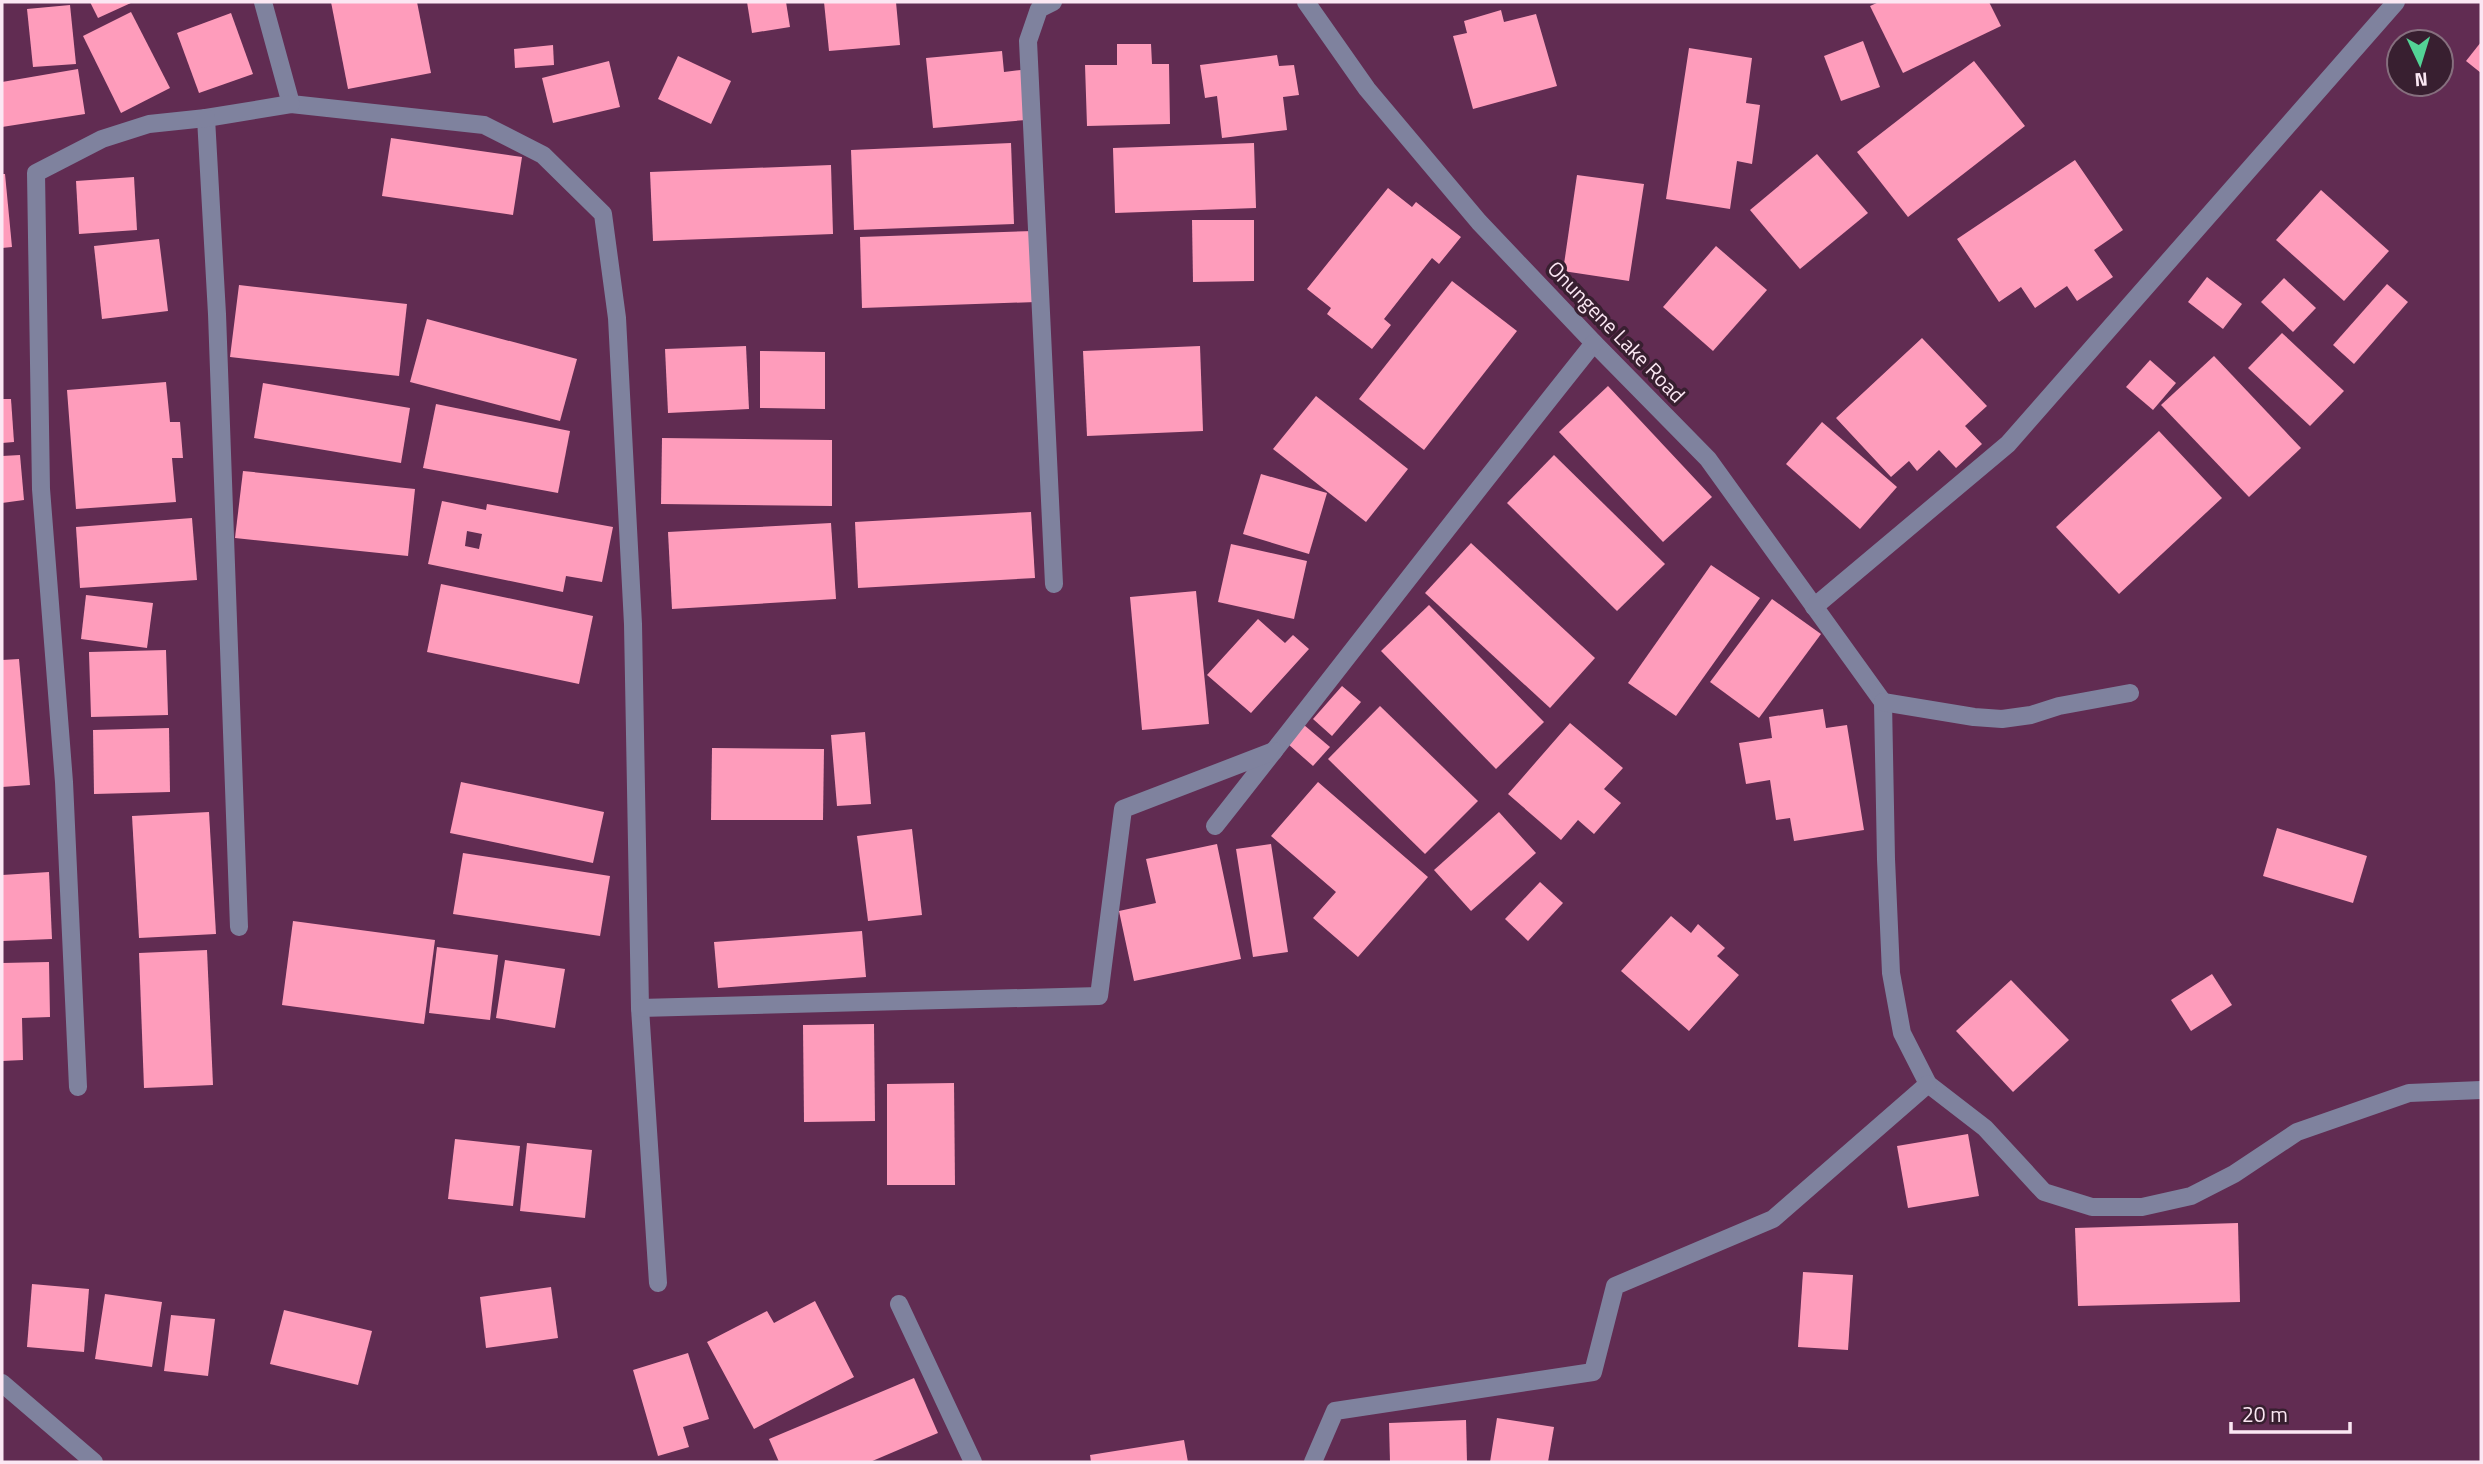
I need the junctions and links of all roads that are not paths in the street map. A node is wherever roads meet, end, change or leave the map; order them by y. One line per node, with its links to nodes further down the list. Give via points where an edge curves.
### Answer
1 (263, 2): 5 (street)
2 (1053, 2): 8 (street, via 1039,9 1028,41)
3 (1306, 2): 7 (street, Onungene Lake Road, via 1367,89 1479,222)
4 (2396, 2): 9 (street, via 2008,444)
5 (291, 104): 6 (street); 15 (street, via 484,125 542,155 603,214 617,318 632,624)
6 (205, 118): 14 (street, via 217,314); 17 (street, via 149,124 102,139 36,173 41,489 64,782)
7 (1594, 343): 9 (street, Onungene Lake Road, via 1708,459); 12 (street)
8 (1054, 584)
9 (1814, 607): 11 (street, Onungene Lake Road)
10 (2130, 693): 11 (street, via 2002,719)
11 (1883, 702): 16 (street, via 1891,973 1902,1033)
12 (1274, 751): 13 (street); 15 (street, via 1123,809 1099,996)
13 (1215, 826)
14 (239, 927)
15 (640, 1008): 19 (street)
16 (1928, 1084): 18 (street, via 1986,1128 2044,1192 2092,1207 2142,1207 2191,1196 2297,1132 2409,1093); 24 (street, via 1773,1219 1615,1286 1593,1372 1335,1411)
17 (78, 1087)
18 (2481, 1090)
19 (658, 1283)
20 (899, 1304): 23 (street)
21 (2, 1383): 22 (street)
22 (94, 1462)
23 (972, 1462)
24 (1313, 1462)

